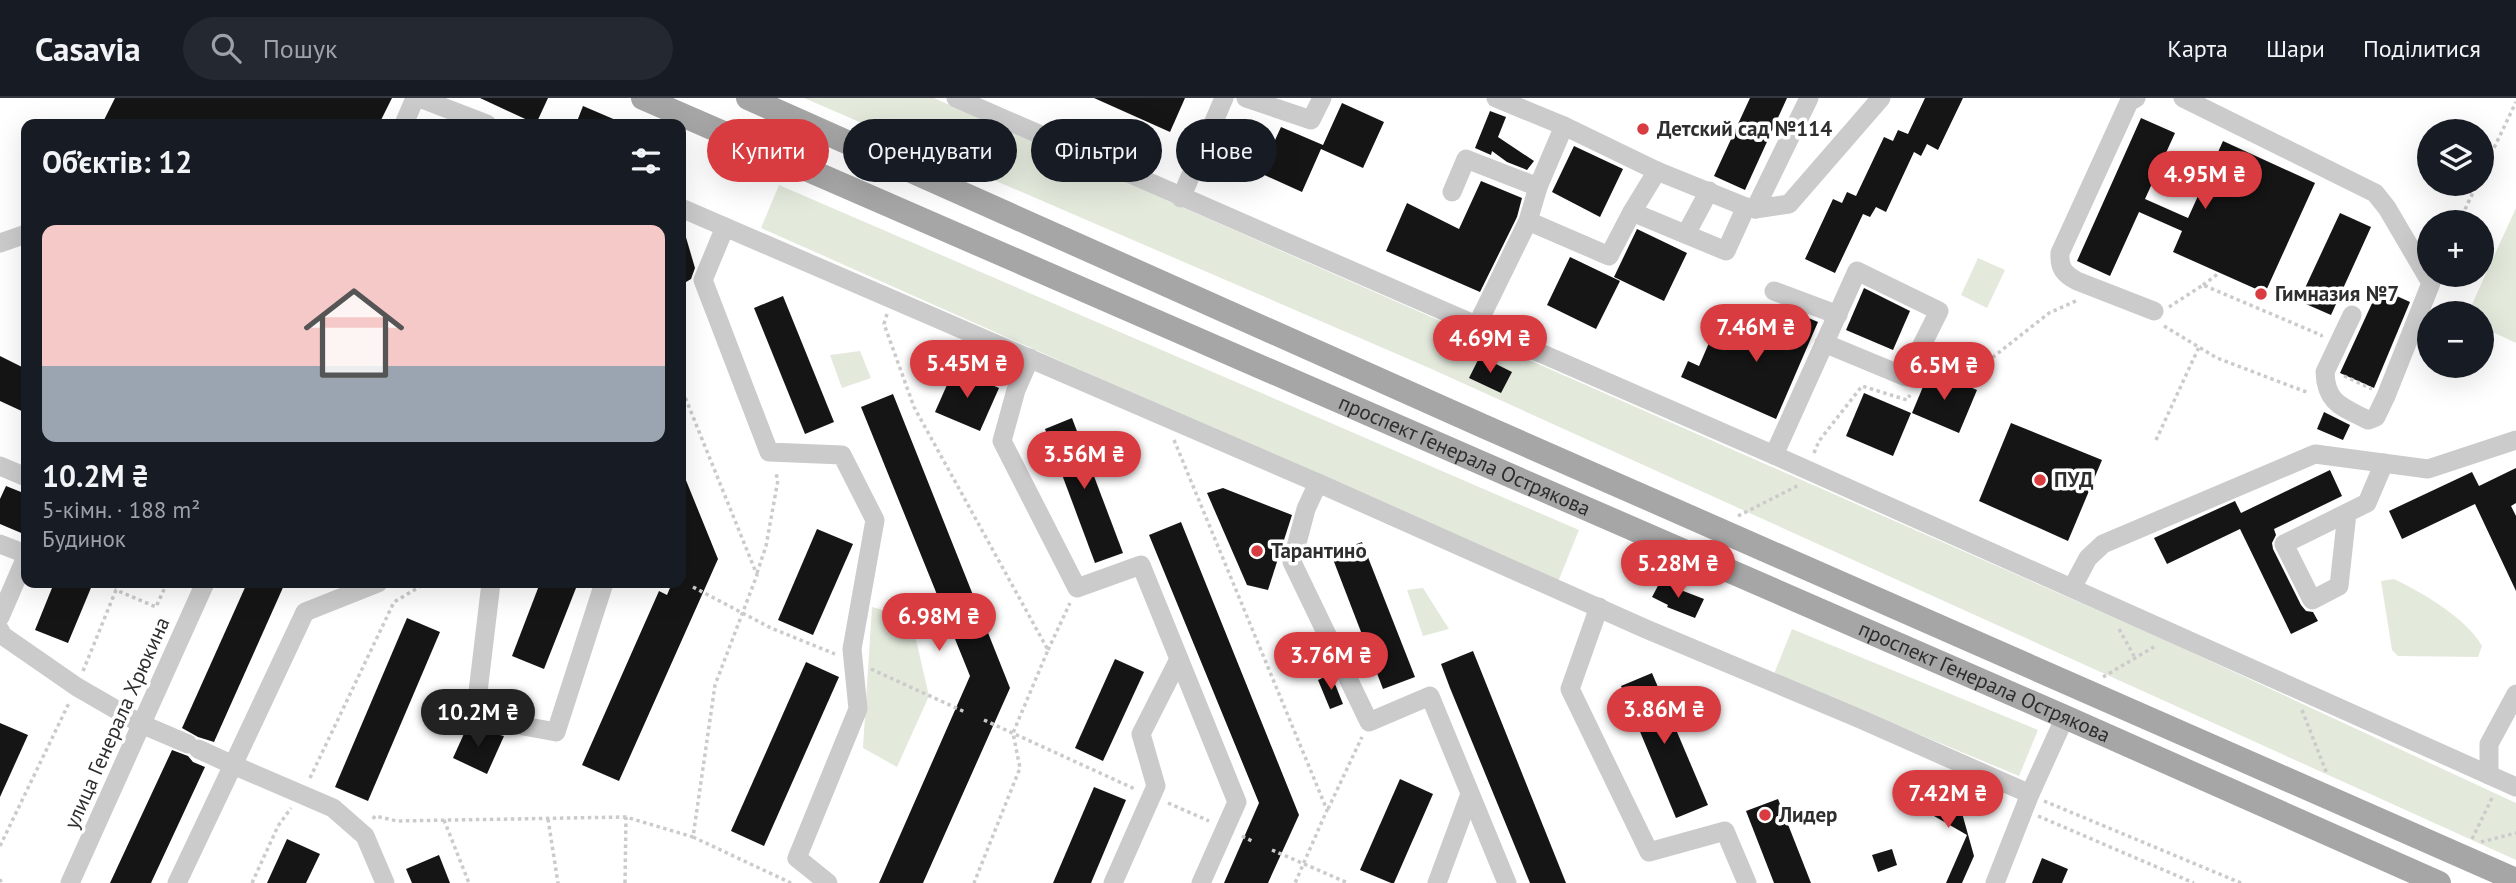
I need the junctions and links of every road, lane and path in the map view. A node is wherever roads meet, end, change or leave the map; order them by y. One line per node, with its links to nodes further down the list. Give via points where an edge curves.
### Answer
1 (417, 98): 14 (street); 15 (street)
2 (643, 98): 86 (main road, проспект Генерала Острякова)
3 (748, 98): 108 (main road, проспект Генерала Острякова)
4 (956, 98): 22 (street)
5 (1224, 98): 22 (street)
6 (1246, 98): 7 (street, via 1311,120)
7 (1322, 98)
8 (1496, 98): 16 (street)
9 (1809, 98): 23 (street)
10 (1881, 98): 23 (street, via 1789,204)
11 (2136, 98): 38 (street, via 2129,102 2060,253 2059,265 2077,281)
12 (2183, 98): 47 (street, via 2375,193 2431,284 2376,417 2368,420)
13 (2516, 103): 17 (path)
14 (406, 119)
15 (474, 119)
16 (1564, 126): 18 (street); 19 (street)
17 (2494, 148)
18 (1657, 171): 20 (street); 25 (street)
19 (1538, 187): 21 (street, via 1466,159); 26 (street)
20 (1709, 191): 23 (street); 28 (street)
21 (1452, 192)
22 (1181, 198): 40 (street)
23 (1751, 208): 28 (street, via 1726,251)
24 (686, 210): 27 (street)
25 (1632, 212): 26 (street, via 1609,256); 28 (street)
26 (1528, 221): 40 (street)
27 (725, 228): 35 (street); 80 (street, via 703,281 769,452 842,455 876,520)
28 (1686, 234)
29 (21, 236): 30 (street)
30 (0, 243)
31 (2219, 273): 32 (path)
32 (2203, 285): 38 (path); 39 (path)
33 (1774, 291): 36 (street)
34 (2083, 298): 44 (path, via 2049,313 1983,365)
35 (894, 300): 43 (street); 78 (path, via 884,324 914,407)
36 (1838, 314): 41 (street); 41 (street, via 1857,271 1939,311 1906,377)
37 (2352, 315): 47 (street, via 2325,372)
38 (2160, 316): 42 (path)
39 (2291, 322)
40 (1477, 325): 51 (street)
41 (1825, 343): 51 (street)
42 (2199, 347): 47 (path); 49 (path)
43 (1030, 358): 57 (street); 71 (street, via 1002,441)
44 (1927, 365)
45 (1914, 388): 54 (path, via 1907,400 1862,386 1819,441)
46 (686, 399): 63 (path)
47 (2334, 402)
48 (1173, 438): 98 (path)
49 (2156, 440)
50 (2516, 440): 52 (street, via 2428,468)
51 (1774, 455): 54 (street)
52 (2384, 463): 58 (street, via 2367,503); 72 (street, via 2315,454 2103,544 2088,558)
53 (0, 466): 55 (street)
54 (1807, 470): 59 (path, via 1800,485); 72 (street)
55 (21, 475)
56 (778, 480): 63 (path)
57 (1318, 483): 73 (street); 88 (street, via 1292,562)
58 (2347, 513)
59 (1738, 516)
60 (0, 544): 61 (street)
61 (21, 554)
62 (21, 568): 75 (street)
63 (757, 575): 74 (path)
64 (694, 587): 74 (path)
65 (165, 588): 82 (path, via 156,607 116,590)
66 (203, 588): 89 (street, улица Генерала Хрюкина)
67 (366, 588): 91 (street, via 305,612)
68 (418, 588): 95 (path, via 394,602)
69 (490, 588): 70 (street, via 475,717 556,732)
70 (602, 588)
71 (1077, 588): 78 (path); 79 (street, via 1141,565)
72 (2072, 588): 77 (street)
73 (1599, 607): 97 (street); 125 (street, via 1570,689 1649,852 1725,831)
74 (743, 612): 80 (path); 104 (path, via 715,685)
75 (0, 617)
76 (0, 630): 82 (street)
77 (2174, 636): 81 (path); 83 (street)
78 (1048, 650): 90 (path)
79 (1179, 659): 119 (street, via 1141,734 1156,786); 120 (street, via 1237,802)
80 (852, 661): 85 (path); 117 (street, via 858,709 797,858)
81 (2098, 680)
82 (77, 687): 89 (street); 105 (path)
83 (2294, 689): 93 (path); 94 (street)
84 (2516, 694): 94 (street, via 2489,744)
85 (965, 712)
86 (2065, 717): 97 (street); 128 (main road, проспект Генерала Острякова)
87 (984, 720): 90 (path)
88 (1369, 722): 96 (street, via 1430,695); 98 (path)
89 (141, 724): 91 (street); 109 (street, улица Генерала Хрюкина)
90 (1013, 733): 92 (path); 118 (path, via 1020,768)
91 (233, 765): 95 (street); 110 (street)
92 (1088, 768)
93 (2329, 779)
94 (2502, 781): 102 (path, via 2472,836 2472,845)
95 (301, 793): 103 (street, via 333,808); 111 (path, via 278,826)
96 (1470, 794): 123 (street); 124 (street)
97 (2030, 794): 126 (street); 127 (path)
98 (1327, 810): 107 (path)
99 (626, 817): 100 (path); 104 (path); 115 (path)
100 (548, 819): 101 (path); 114 (path)
101 (444, 820): 103 (path, via 397,821 375,816); 113 (path)
102 (2516, 833)
103 (365, 836): 112 (street)
104 (693, 838): 116 (path)
105 (0, 846)
106 (1272, 849): 107 (path)
107 (1303, 864): 121 (path); 122 (path)
108 (2516, 880)
109 (70, 883)
110 (177, 883)
111 (252, 883)
112 (385, 883)
113 (469, 883)
114 (558, 883)
115 (625, 883)
116 (791, 883)
117 (828, 883)
118 (974, 883)
119 (1113, 883)
120 (1201, 883)
121 (1295, 883)
122 (1348, 883)
123 (1437, 883)
124 (1507, 883)
125 (1746, 883)
126 (1994, 883)
127 (2241, 883)
128 (2439, 883)

